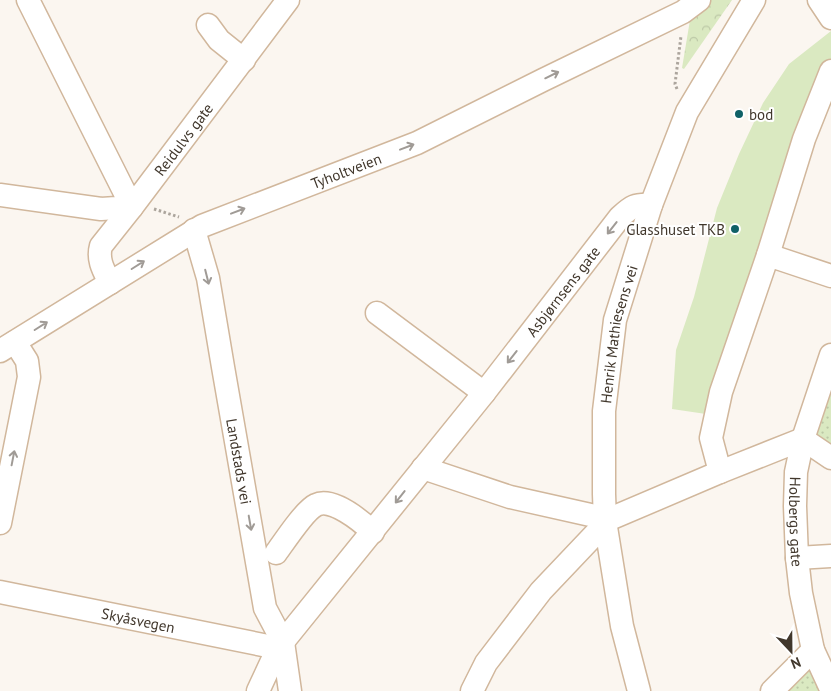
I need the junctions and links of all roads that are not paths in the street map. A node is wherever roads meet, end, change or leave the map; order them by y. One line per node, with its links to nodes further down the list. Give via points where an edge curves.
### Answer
1 (28, 0): 12 (street)
2 (288, 0): 8 (street, Reidulvs gate)
3 (754, 0): 11 (street, Henrik Mathiesens vei, via 687,112)
4 (820, 0): 6 (street)
5 (688, 4): 13 (street, Tyholtveien, one-way to 5, via 417,143)
6 (831, 18)
7 (208, 25): 8 (street, via 219,40)
8 (244, 60): 12 (street, Reidulvs gate)
9 (831, 71): 14 (street, via 804,139)
10 (0, 195): 12 (street, via 101,209)
11 (651, 205): 20 (street, Asbjørnsens gate, one-way to 20, via 630,208 620,217); 25 (street, Henrik Mathiesens vei, via 615,320 604,411)
12 (139, 207): 16 (street, Reidulvs gate, via 101,246 100,262)
13 (198, 228): 16 (street, Tyholtveien, one-way to 13); 32 (street, Landstads vei, one-way to 32, via 265,608)
14 (768, 255): 15 (street); 24 (street, via 721,392 712,438)
15 (831, 276)
16 (110, 283): 18 (street, Tyholtveien, one-way to 16)
17 (377, 312): 20 (street)
18 (8, 347): 26 (street, one-way to 18, via 29,377 27,361)
19 (831, 355): 21 (street, Holbergs gate)
20 (484, 393): 23 (street, Asbjørnsens gate)
21 (803, 439): 22 (street); 24 (street); 30 (street, Holbergs gate, via 796,472)
22 (831, 458)
23 (424, 468): 25 (street, via 510,497); 27 (street, Asbjørnsens gate, one-way to 27)
24 (720, 472): 25 (street)
25 (605, 521): 37 (street, via 541,591 486,663); 38 (street, Henrik Mathiesens vei, via 622,626)
26 (0, 523)
27 (373, 532): 28 (street, via 335,506 316,504); 32 (street, Asbjørnsens gate)
28 (276, 552)
29 (831, 556): 30 (street)
30 (797, 558): 33 (street, Holbergs gate)
31 (0, 592): 32 (street, Skyåsvegen)
32 (280, 645): 35 (street, Asbjørnsens gate); 36 (street, Landstads vei)
33 (813, 650): 34 (street, Holbergs gate); 39 (street)
34 (831, 689)
35 (258, 691)
36 (290, 691)
37 (472, 691)
38 (639, 691)
39 (772, 691)

